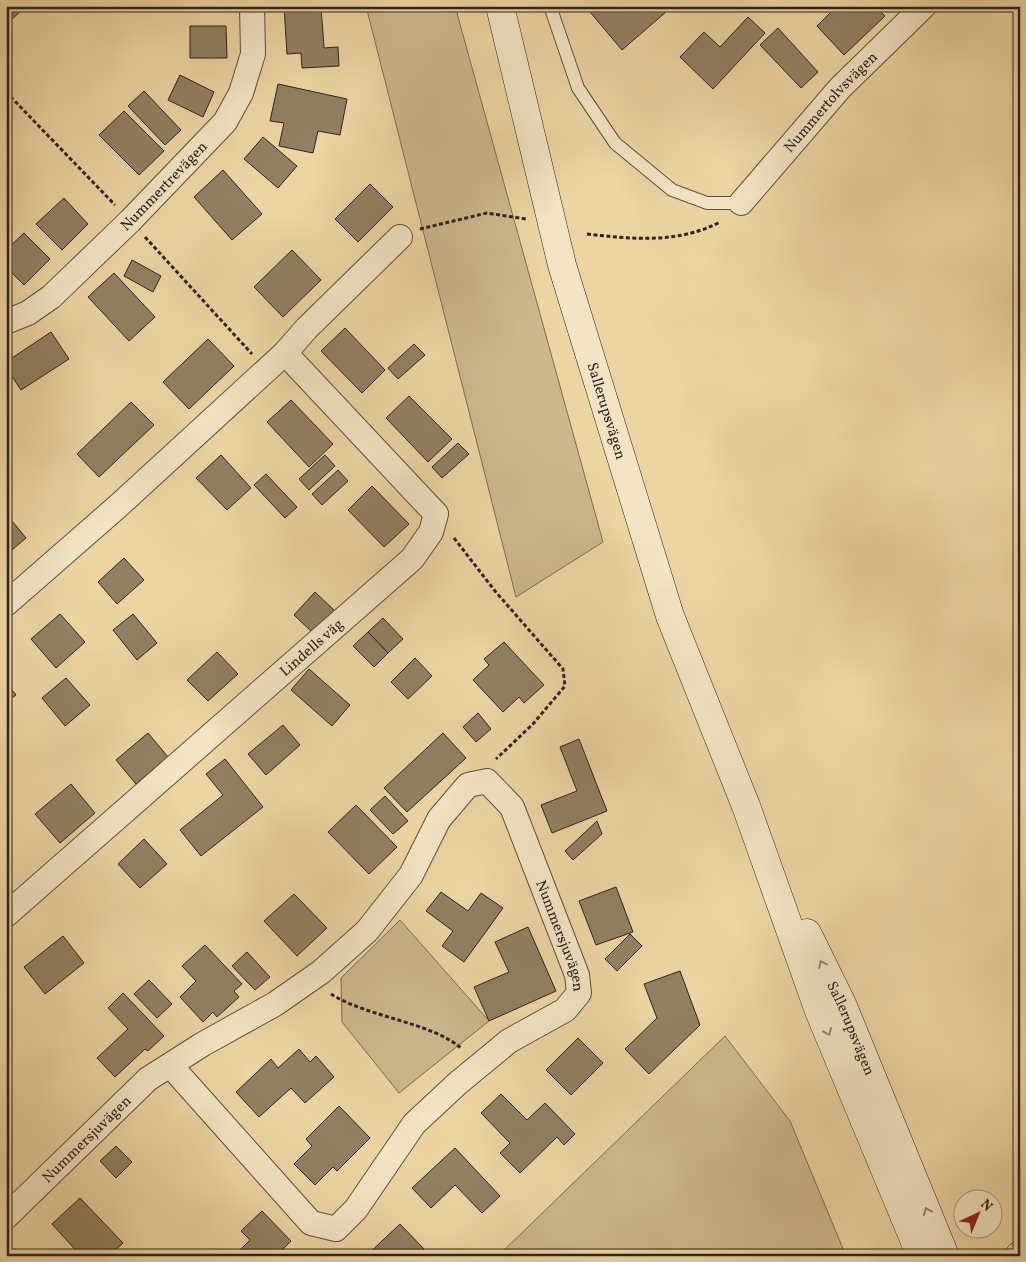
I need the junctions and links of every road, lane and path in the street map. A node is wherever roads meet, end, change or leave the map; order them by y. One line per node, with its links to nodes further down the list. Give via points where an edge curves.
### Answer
1 (252, 6): 8 (street, Nummertrevägen, via 253,54 241,93 224,122)
2 (500, 6): 17 (main road, Sallerupsvägen, via 562,265 670,616)
3 (550, 6): 6 (lane, via 578,88 615,143 672,190 707,203)
4 (924, 6): 6 (street, Nummertolvsvägen, via 840,88)
5 (6, 92): 8 (path)
6 (741, 203): 9 (path, via 727,218 703,231 676,237 653,239)
7 (532, 220): 10 (path, via 487,213 429,225)
8 (130, 221): 11 (street, Nummertrevägen, via 51,297 28,313); 13 (path)
9 (586, 234)
10 (400, 237): 12 (street)
11 (6, 322)
12 (285, 353): 13 (street); 14 (street)
13 (265, 369): 15 (street, via 117,507)
14 (436, 514): 16 (path, via 495,591 563,669 565,686 533,724 494,762); 18 (street, Lindells väg, via 431,532 412,559)
15 (6, 604)
16 (487, 781): 19 (street, Nummersjuvägen, via 468,785 439,819 411,875 367,930); 21 (street, Nummersjuvägen, via 512,807 577,976 579,994 565,1010 509,1042)
17 (746, 806): 23 (main road, Sallerupsvägen, one-way to 23, via 819,1011); 24 (main road, Sallerupsvägen, one-way to 17, via 842,1004)
18 (6, 915)
19 (309, 980): 20 (street, Nummersjuvägen, via 276,1004); 21 (path, via 345,1003 438,1035 458,1046)
20 (170, 1065): 21 (street, Nummersjuvägen, via 311,1223 336,1229 356,1209 414,1124); 22 (street, Nummersjuvägen, via 148,1079)
21 (480, 1065)
22 (6, 1217)
23 (921, 1256)
24 (945, 1256)

